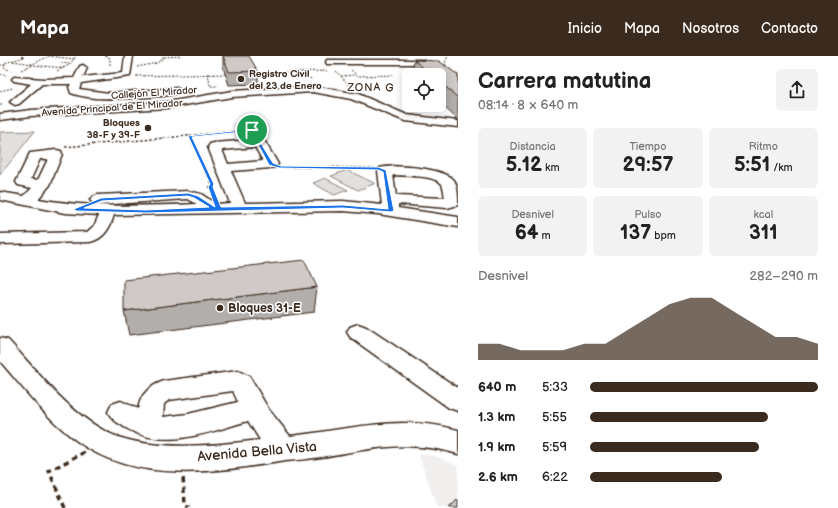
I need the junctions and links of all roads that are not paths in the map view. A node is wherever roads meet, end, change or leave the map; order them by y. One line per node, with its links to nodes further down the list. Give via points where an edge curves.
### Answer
1 (129, 56): 9 (street, via 126,73)
2 (395, 59): 3 (street); 5 (street)
3 (413, 59): 7 (street)
4 (110, 65): 9 (street)
5 (329, 66)
6 (83, 68): 10 (street)
7 (426, 68)
8 (16, 73): 11 (street, via 31,82)
9 (109, 76): 10 (street)
10 (78, 80): 11 (street); 13 (street, Callejón El Mirador, via 74,91 98,96)
11 (40, 81): 15 (street)
12 (205, 88): 14 (street, Callejón El Mirador, via 256,86)
13 (190, 90)
14 (269, 90): 16 (street, Avenida Principal de El Mirador, via 168,106); 17 (street, Avenida Principal de El Mirador, via 313,89 337,92 361,98 405,118)
15 (16, 102)
16 (0, 117)
17 (458, 124)
18 (252, 130): 19 (street)
19 (260, 143): 20 (street, via 214,147); 20 (street, via 271,164)
20 (223, 168): 26 (street)
21 (43, 185): 21 (street, via 23,182 35,156 56,156); 23 (street)
22 (0, 196): 23 (street)
23 (28, 201): 27 (street)
24 (390, 205): 24 (street, via 385,171 427,174 448,182 452,201 447,203); 26 (street); 29 (street)
25 (216, 208): 26 (street); 27 (street, via 188,195 101,199); 28 (street)
26 (240, 208)
27 (76, 209): 28 (street)
28 (108, 211): 30 (street, via 101,230 90,237)
29 (458, 222)
30 (2, 232)
31 (358, 332): 33 (street)
32 (0, 346): 38 (street, Avenida Bella Vista, via 43,396 83,430 103,443 132,453 181,457 218,457)
33 (458, 401)
34 (254, 409): 36 (street, via 170,428); 36 (street, via 238,381 164,391 152,400); 38 (street, via 267,430)
35 (121, 412): 36 (street)
36 (151, 427)
37 (458, 442): 38 (street, Avenida Bella Vista, via 435,436 392,433)
38 (284, 449)

